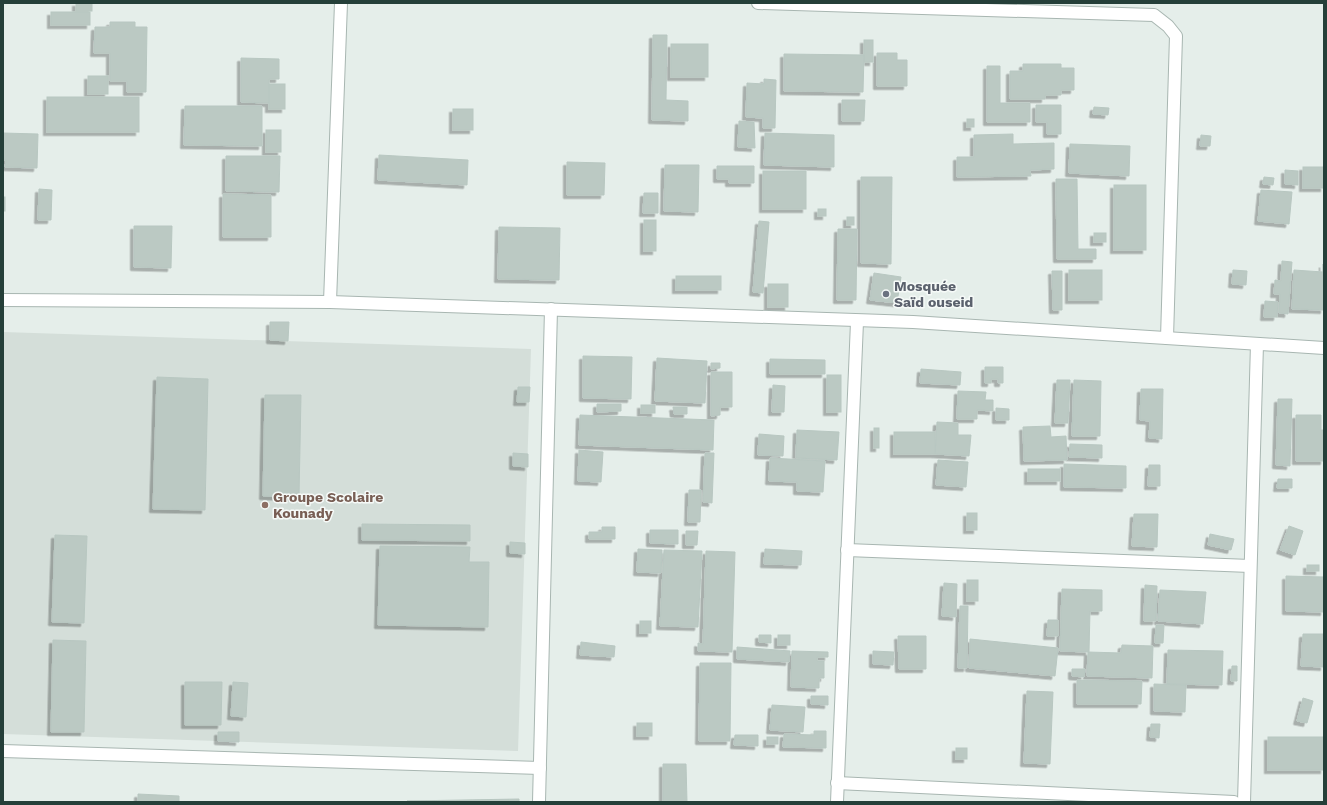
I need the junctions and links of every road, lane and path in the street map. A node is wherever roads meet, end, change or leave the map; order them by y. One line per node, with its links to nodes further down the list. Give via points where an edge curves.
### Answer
1 (341, 3): 4 (street)
2 (758, 3): 7 (street, via 1154,15 1168,26 1176,36)
3 (3, 300): 4 (street)
4 (330, 302): 5 (street)
5 (551, 309): 6 (street); 13 (street)
6 (857, 322): 7 (street, via 913,322); 10 (street)
7 (1167, 338): 8 (street)
8 (1257, 344): 9 (street); 11 (street)
9 (1324, 348)
10 (847, 550): 11 (street); 14 (street)
11 (1250, 566): 18 (street)
12 (3, 751): 13 (street)
13 (540, 768): 15 (street)
14 (838, 783): 16 (street); 17 (street)
15 (539, 802)
16 (837, 802)
17 (1234, 802)
18 (1244, 802)

